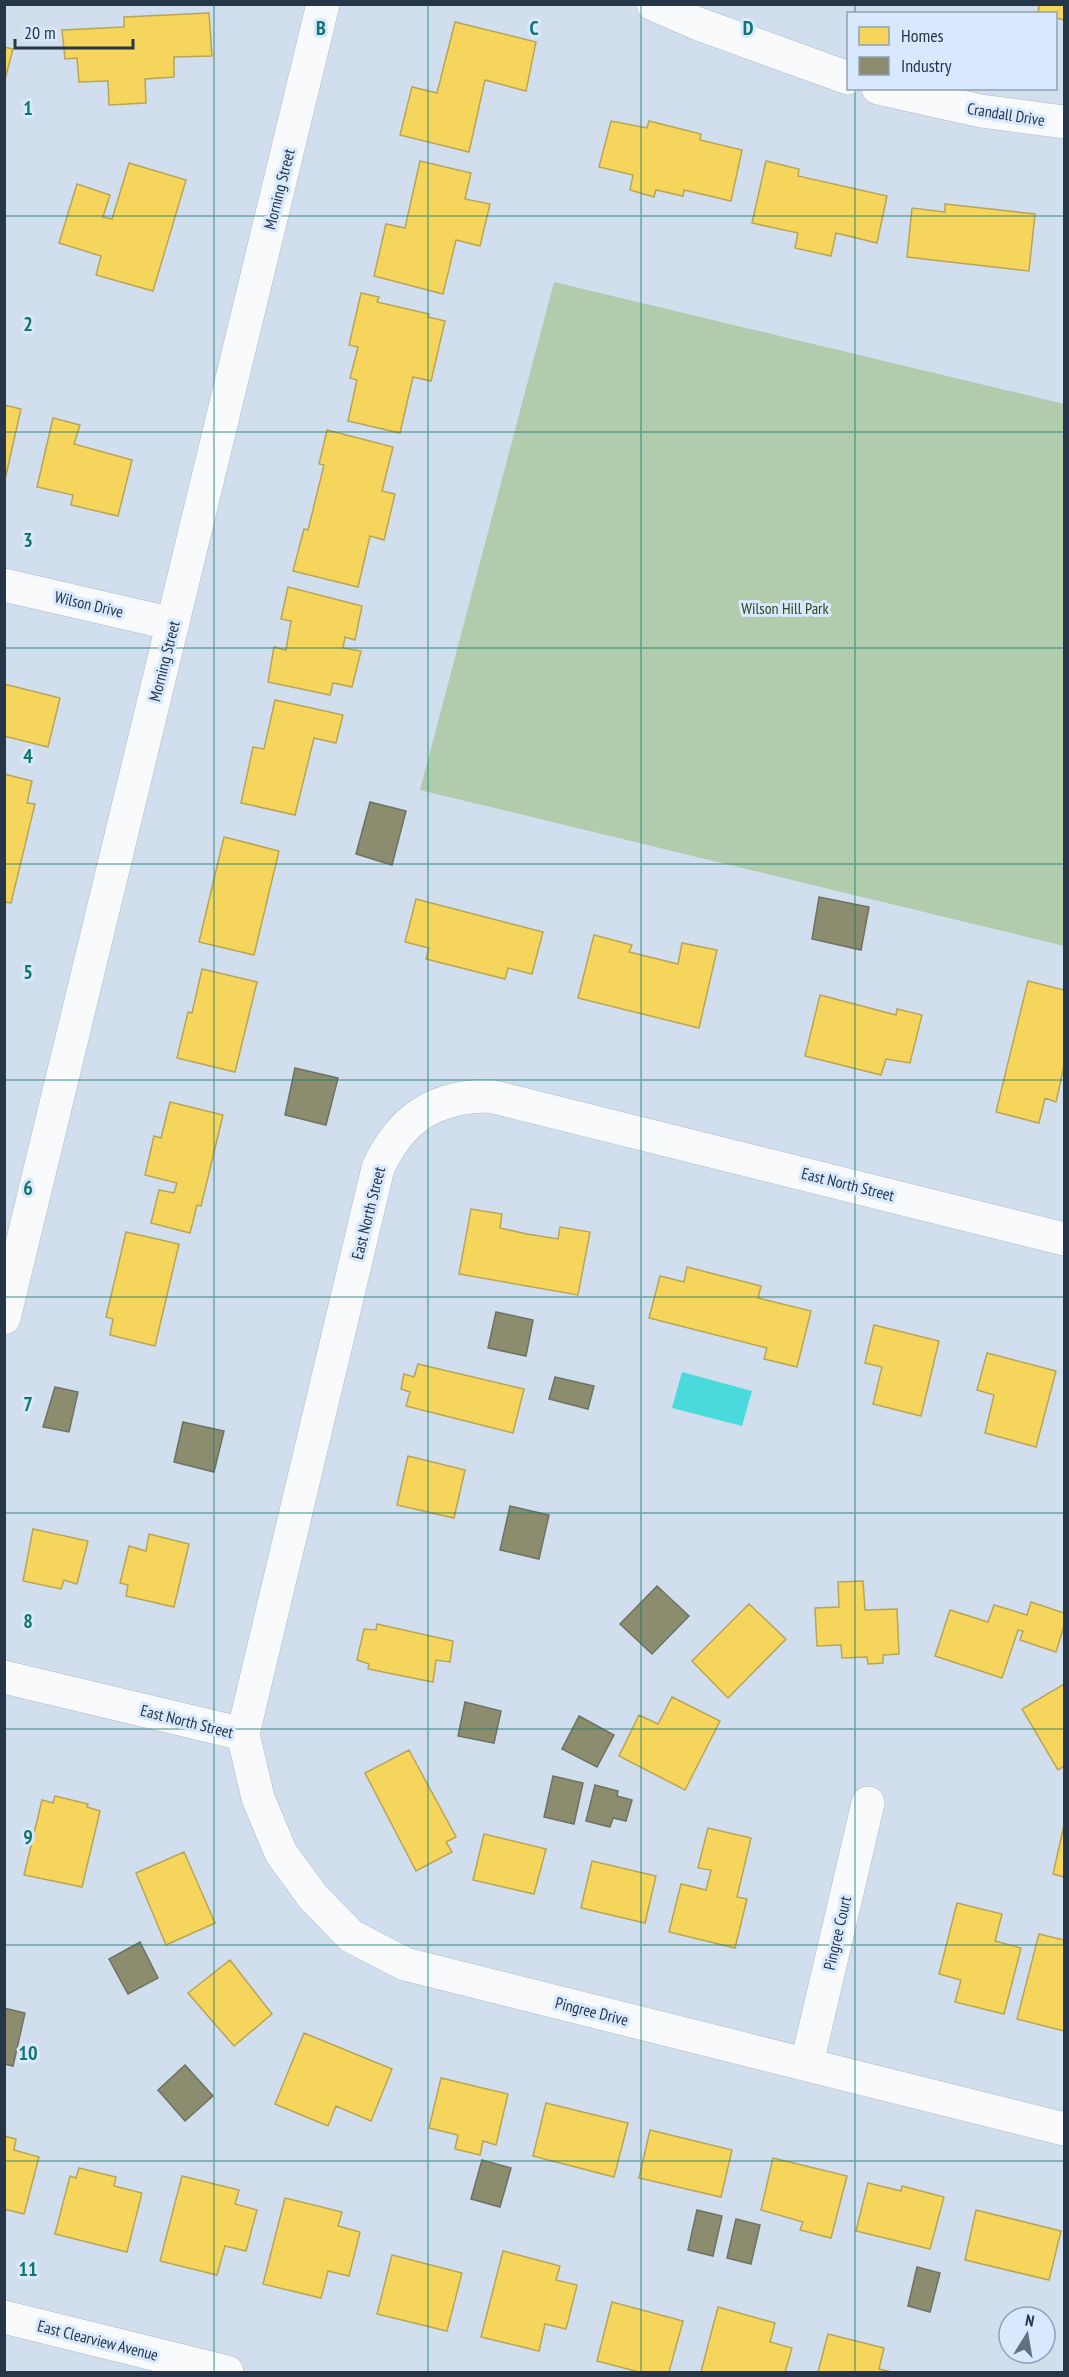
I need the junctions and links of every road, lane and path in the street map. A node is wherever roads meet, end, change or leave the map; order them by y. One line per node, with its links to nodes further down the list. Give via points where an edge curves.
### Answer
1 (323, 4): 7 (street, Morning Street)
2 (653, 4): 3 (street)
3 (847, 77)
4 (887, 90): 5 (street, Crandall Drive, via 981,111)
5 (1065, 122)
6 (4, 585): 7 (street, Wilson Drive)
7 (173, 624): 9 (street, Morning Street)
8 (1065, 1239): 11 (street, East North Street, via 490,1096 440,1102 403,1129 389,1145 378,1168)
9 (4, 1318)
10 (4, 1677): 11 (street, East North Street)
11 (243, 1734): 13 (street, Pingree Drive, via 258,1798 281,1853 313,1897 351,1936 405,1964)
12 (867, 1803): 13 (street, Pingree Court)
13 (807, 2063): 14 (street, Pingree Drive)
14 (1065, 2129)
15 (4, 2317): 16 (street, East Clearview Avenue)
16 (227, 2373)

